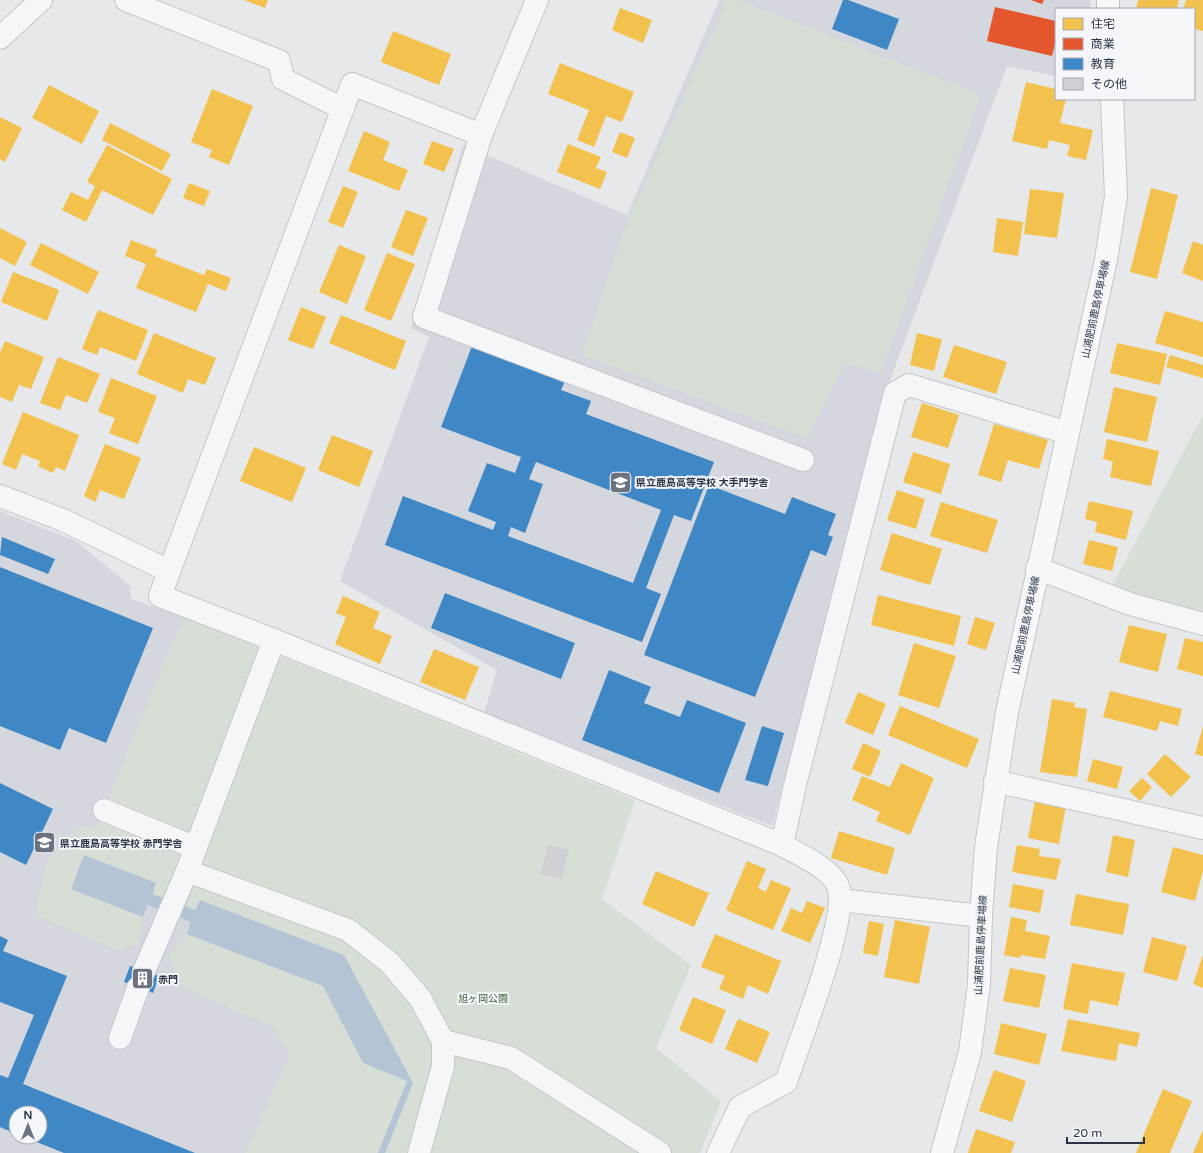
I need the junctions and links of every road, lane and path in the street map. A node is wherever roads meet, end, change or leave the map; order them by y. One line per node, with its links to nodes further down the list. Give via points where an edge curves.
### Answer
1 (41, 0): 4 (street)
2 (126, 0): 6 (street, via 279,61 283,79)
3 (537, 0): 7 (street)
4 (0, 38)
5 (1112, 100): 8 (main road, 山浦肥前鹿島停車場線, via 1116,196 1106,260)
6 (343, 109): 7 (street, via 352,84); 12 (street)
7 (481, 135): 9 (street, via 424,317)
8 (1068, 433): 11 (main road, 山浦肥前鹿島停車場線); 18 (street, via 909,385 895,393)
9 (803, 460)
10 (0, 496): 12 (street, via 63,520)
11 (1037, 568): 13 (street, via 1130,604); 15 (main road, 山浦肥前鹿島停車場線)
12 (169, 571): 14 (street, via 160,596)
13 (1203, 624)
14 (274, 640): 18 (street); 19 (street)
15 (995, 781): 17 (street); 22 (main road, 山浦肥前鹿島停車場線, via 986,847)
16 (104, 810): 19 (street)
17 (1203, 828)
18 (782, 845): 21 (street, via 822,866 838,885)
19 (196, 848): 20 (street)
20 (187, 871): 23 (street, via 141,980); 24 (street, via 348,930 394,968 420,998)
21 (840, 900): 22 (street); 27 (street, via 834,939 786,1082 740,1107)
22 (981, 916): 28 (main road, 山浦肥前鹿島停車場線, via 979,984 970,1052)
23 (120, 1038)
24 (443, 1041): 25 (street, via 443,1066); 26 (street, via 511,1058)
25 (419, 1153)
26 (660, 1153)
27 (718, 1153)
28 (942, 1153)

